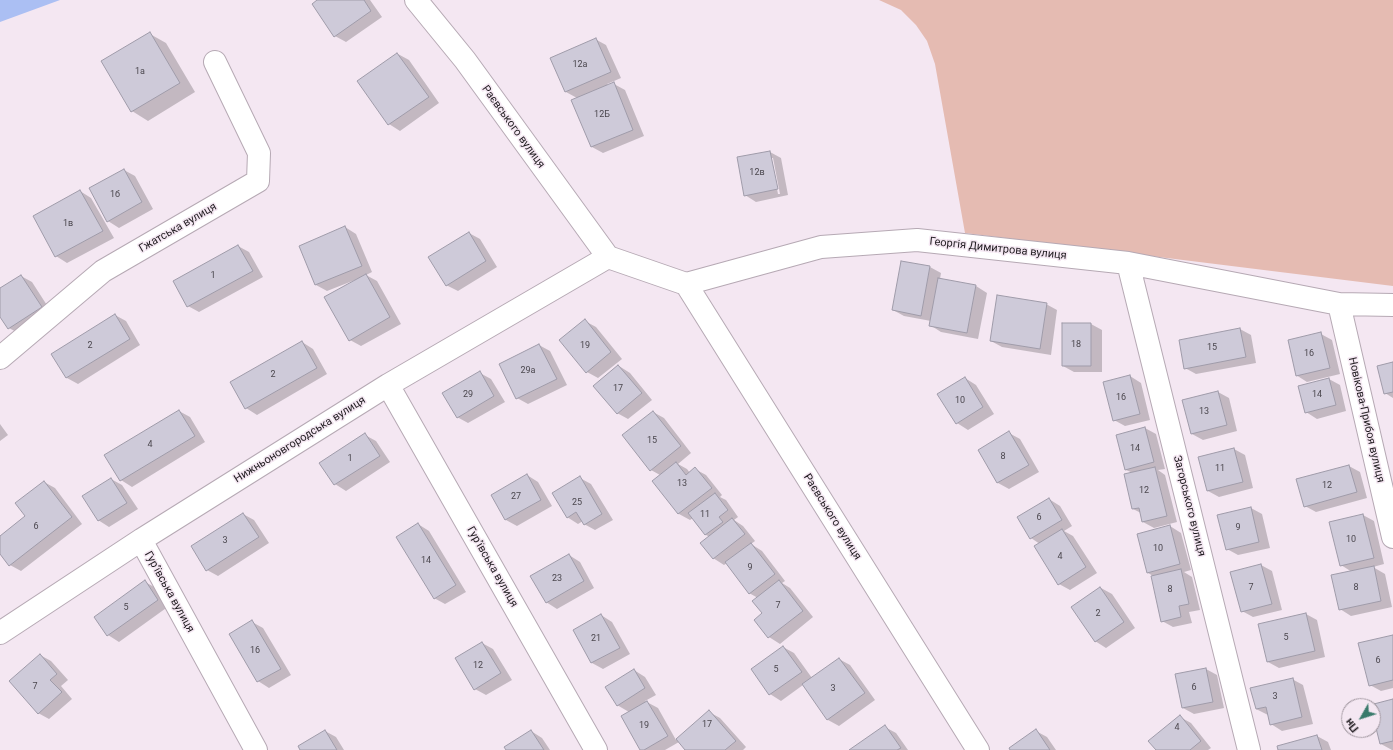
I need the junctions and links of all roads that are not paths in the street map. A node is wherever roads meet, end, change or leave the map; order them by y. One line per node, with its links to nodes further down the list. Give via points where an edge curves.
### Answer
1 (416, 0): 3 (street, Раєвського вулиця, via 465,60)
2 (215, 62): 8 (street, Гжатська вулиця, via 259,153 258,181 103,271)
3 (608, 257): 5 (street); 9 (street, Нижньоновгородська вулиця)
4 (1128, 263): 5 (street, Георгія Димитрова вулиця, via 917,240 822,246); 6 (street, Георгія Димитрова вулиця); 16 (street, Загорського вулиця)
5 (686, 284): 15 (street, Раєвського вулиця)
6 (1339, 304): 7 (street, Георгія Димитрова вулиця); 10 (street, Новікова-Прибоя вулиця)
7 (1393, 305)
8 (0, 358)
9 (388, 385): 11 (street, Нижньоновгородська вулиця); 14 (street, Гур’ївська вулиця)
10 (1393, 537)
11 (141, 540): 12 (street, Нижньоновгородська вулиця); 13 (street, Гур’ївська вулиця)
12 (0, 633)
13 (256, 750)
14 (596, 750)
15 (978, 750)
16 (1250, 750)

